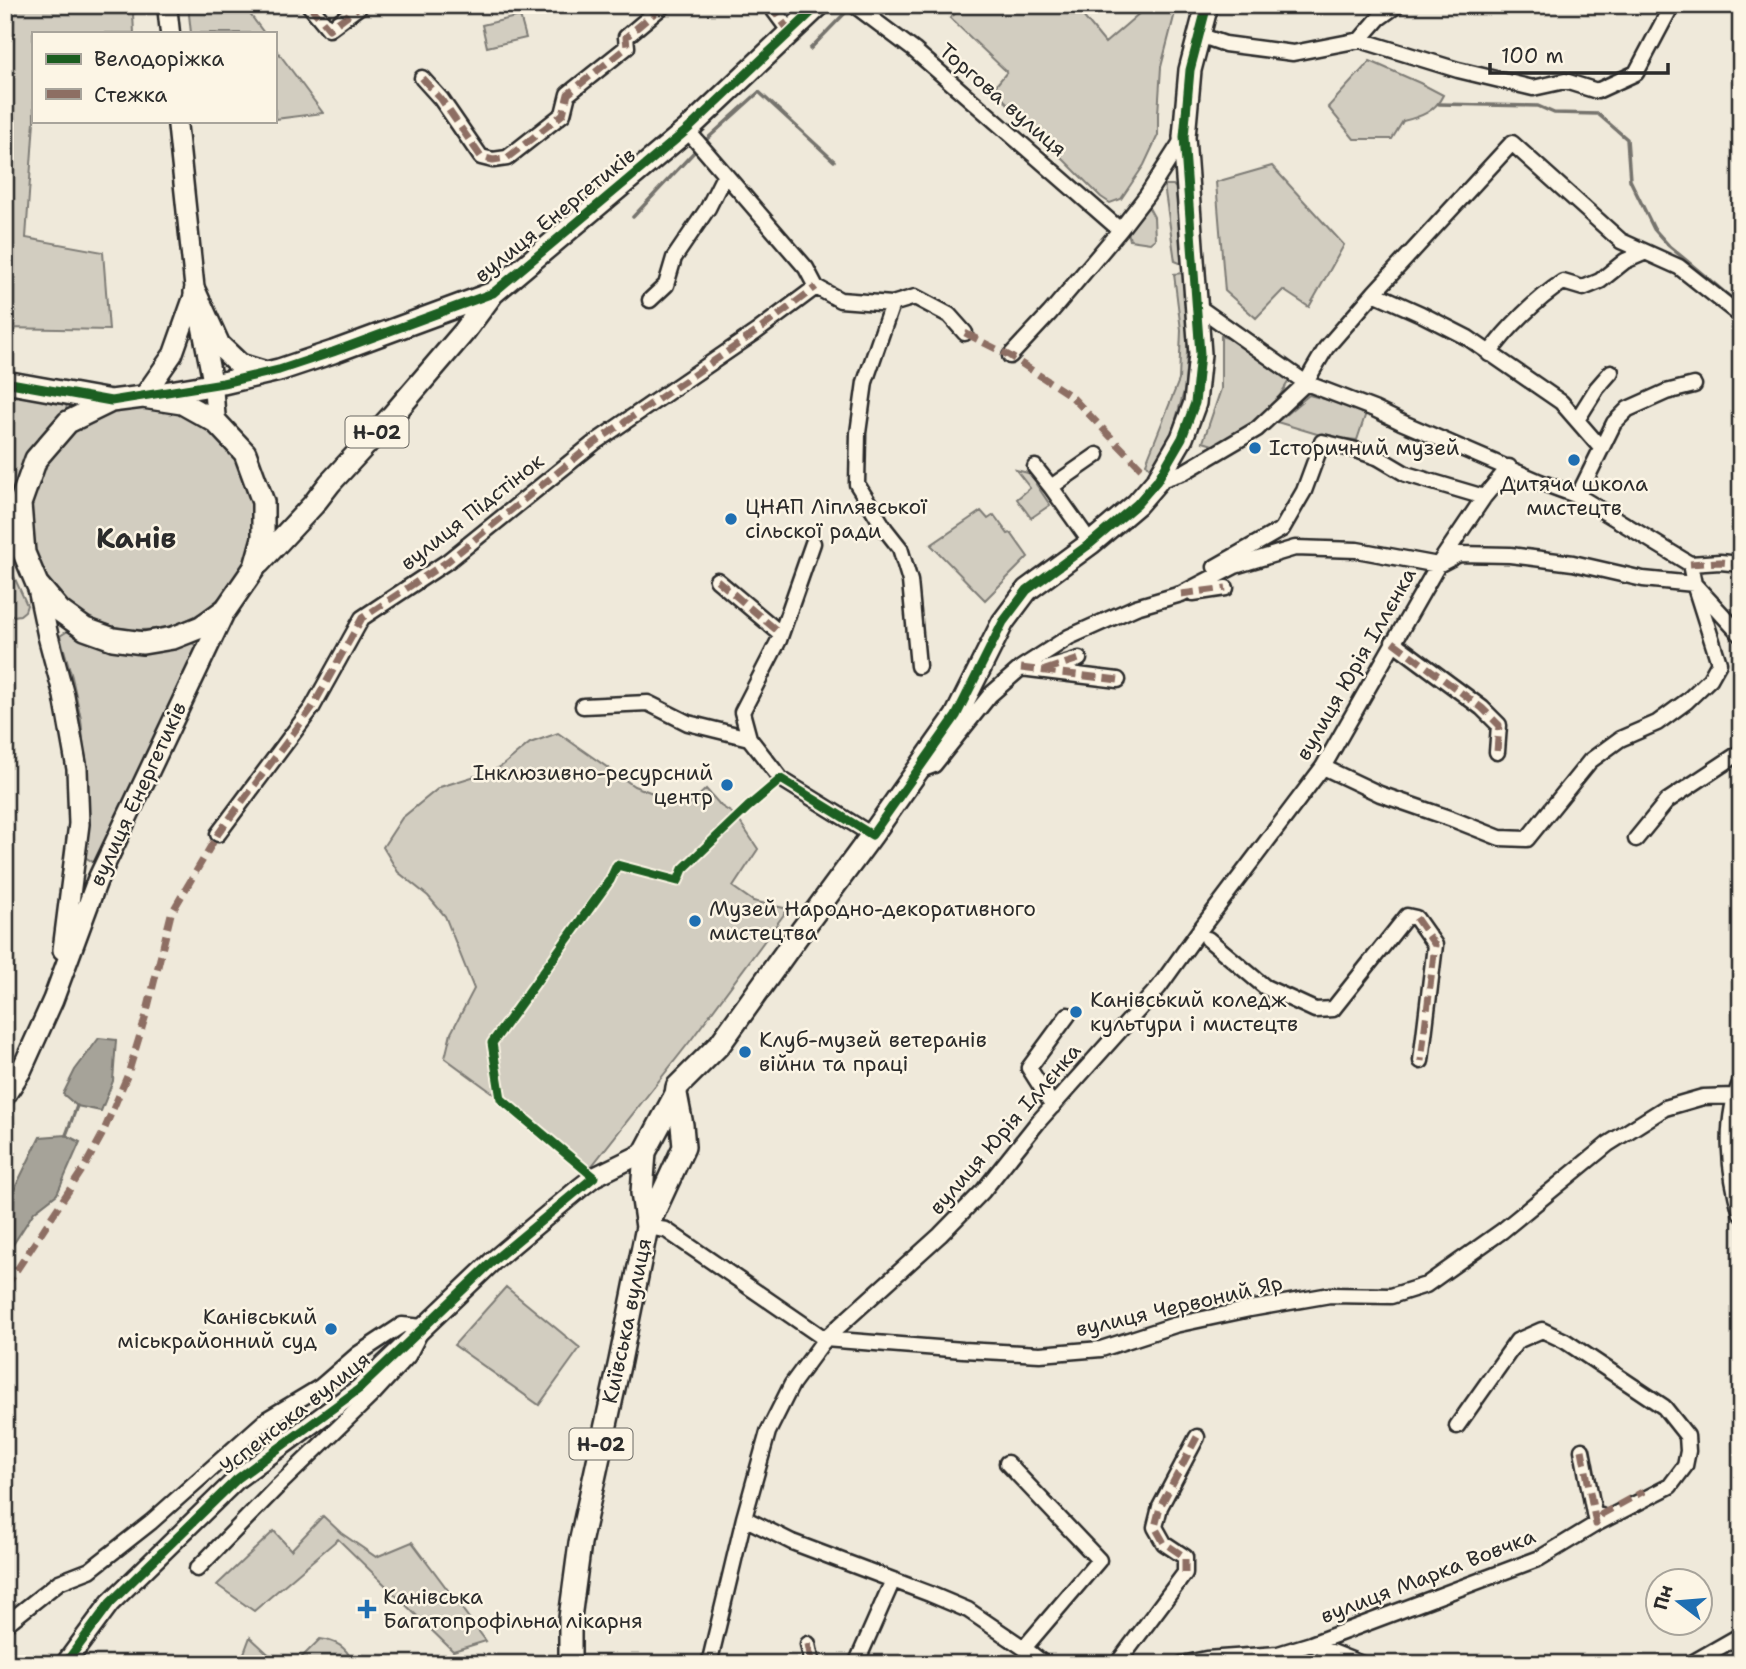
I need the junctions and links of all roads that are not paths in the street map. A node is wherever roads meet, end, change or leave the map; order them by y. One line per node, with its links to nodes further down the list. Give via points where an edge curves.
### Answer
1 (167, 5): 11 (street)
2 (309, 5): 10 (street, via 330,29)
3 (663, 5): 15 (street, via 626,37 626,47 568,94 563,114 507,158 481,157)
4 (770, 5): 12 (street)
5 (819, 5): 12 (main road, вулиця Енергетиків / Н-02)
6 (853, 5): 20 (street, Торгова вулиця, via 914,50)
7 (1206, 5): 13 (main road, Н-02)
8 (1397, 5): 14 (street, via 1378,18)
9 (1672, 5): 14 (street, via 1636,73 1597,91 1565,81 1533,88)
10 (360, 6)
11 (170, 32)
12 (790, 32): 17 (main road, вулиця Енергетиків / Н-02)
13 (1199, 35): 14 (street, via 1225,44 1293,53); 18 (main road, Н-02, via 1190,70)
14 (1360, 40)
15 (422, 78)
16 (177, 122): 23 (street)
17 (687, 130): 19 (street); 24 (main road, вулиця Енергетиків / Н-02)
18 (1184, 137): 20 (street); 28 (main road, Н-02)
19 (726, 174): 22 (street, via 806,268); 26 (street, via 674,258 666,285)
20 (1120, 230): 32 (street)
21 (1646, 252): 25 (street, via 1621,240 1512,143); 29 (street, via 1679,267); 31 (street, via 1583,288 1563,282 1546,292)
22 (816, 287): 27 (street, via 840,300); 80 (street, вулиця Підстінок, via 594,443 448,561 362,618 312,708)
23 (195, 292): 34 (main road, via 219,345 240,365); 37 (street); 39 (street, via 173,354)
24 (494, 293): 34 (main road, вулиця Енергетиків / Н-02); 58 (main road, вулиця Енергетиків / Н-02, via 410,396)
25 (1374, 293): 31 (street, via 1468,338); 36 (street, via 1326,348)
26 (650, 300)
27 (892, 303): 30 (street, via 915,297 949,315); 70 (street, via 865,382 857,484 900,548 910,581)
28 (1198, 306): 36 (street); 47 (main road, Н-02, via 1195,403 1182,438)
29 (1741, 316)
30 (965, 333)
31 (1489, 354): 41 (street, via 1561,402)
32 (1010, 356)
33 (1611, 372): 41 (street)
34 (265, 373): 37 (main road, вулиця Енергетиків / Н-02)
35 (5, 382): 40 (main road, Н-02)
36 (1306, 383): 46 (street); 47 (street, via 1257,429 1184,472)
37 (213, 384): 39 (main road, вулиця Енергетиків / Н-02); 42 (street)
38 (1694, 385): 43 (street, via 1628,409 1614,423)
39 (144, 397): 40 (main road, Н-02); 42 (main road, Н-02, via 182,403)
40 (111, 401): 54 (main road, Н-02, via 68,422 36,459 20,505)
41 (1577, 421): 43 (street)
42 (216, 422): 58 (main road, Н-02, via 245,453 263,502 263,538)
43 (1601, 448): 49 (street)
44 (1097, 455): 48 (street)
45 (1035, 467): 48 (street)
46 (1509, 467): 49 (street); 50 (street, вулиця Юрія Іллєнка)
47 (1157, 481): 53 (main road, Н-02, via 1138,504)
48 (1051, 487): 53 (street)
49 (1578, 496): 55 (street)
50 (1484, 497): 57 (street, вулиця Юрія Іллєнка); 64 (street, via 1322,442 1304,491 1282,529)
51 (5, 527): 54 (main road, Н-02)
52 (813, 543): 66 (street)
53 (1091, 543): 79 (main road, Н-02, via 1027,590 1003,622 956,716)
54 (24, 553): 60 (main road, Н-02)
55 (1690, 564): 56 (street); 61 (street)
56 (1741, 564)
57 (1438, 565): 61 (street, via 1459,554 1510,555); 63 (street, via 1357,550 1295,548 1235,566); 68 (street, вулиця Юрія Іллєнка)
58 (255, 567): 65 (main road, Н-02)
59 (717, 580): 66 (street)
60 (37, 584): 65 (main road, Н-02, via 60,611 85,629 113,639 144,643 173,638 201,627); 84 (main road, вулиця Енергетиків, via 78,769 79,824)
61 (1694, 584): 67 (street); 78 (street, via 1719,663 1710,679 1657,723 1620,739 1590,761 1527,839 1500,838 1380,794)
62 (1226, 588): 63 (street)
63 (1181, 594): 64 (street)
64 (1164, 599): 71 (street, via 1069,637)
65 (226, 609): 84 (main road, вулиця Енергетиків, via 97,881)
66 (781, 634): 75 (street, via 742,712)
67 (1741, 635)
68 (1393, 642): 76 (street, via 1499,725); 78 (street, вулиця Юрія Іллєнка)
69 (1079, 659): 72 (street)
70 (918, 666)
71 (1021, 668): 72 (street); 79 (street, via 990,695 934,765)
72 (1042, 671): 73 (street)
73 (1118, 680)
74 (583, 706): 75 (street, via 648,703 688,723)
75 (749, 738): 81 (street, via 781,779)
76 (1497, 752)
77 (1741, 752): 82 (street, via 1667,801)
78 (1323, 767): 91 (street, вулиця Юрія Іллєнка, via 1159,987)
79 (916, 772): 81 (main road, Н-02)
80 (218, 834)
81 (873, 835): 88 (main road, Н-02, via 720,1044 677,1087)
82 (1636, 839)
83 (1208, 939): 86 (street, via 1265,987 1315,1010 1333,1009 1407,916 1416,918 1435,945)
84 (59, 982): 89 (main road, вулиця Енергетиків)
85 (1068, 1014): 91 (street, via 1029,1068)
86 (1421, 1061)
87 (1741, 1082): 90 (street)
88 (676, 1094): 92 (main road, Н-02); 94 (main road, Київська вулиця / Н-02, via 684,1147)
89 (5, 1096)
90 (1734, 1096): 93 (street, via 1729,1147); 96 (street, вулиця Червоний Яр, via 1703,1097 1665,1108 1608,1144 1502,1231 1426,1285 1391,1296 1329,1295 1175,1325 1101,1349 1040,1354)
91 (1053, 1106): 96 (street, вулиця Юрія Іллєнка, via 940,1235)
92 (645, 1152): 94 (main road, Київська вулиця / Н-02, via 642,1193); 95 (street, Успенська вулиця, via 581,1187)
93 (1741, 1214)
94 (647, 1227): 96 (street, вулиця Червоний Яр, via 666,1230); 113 (main road, Київська вулиця / Н-02, via 580,1542 570,1618)
95 (424, 1327): 104 (street, via 408,1356 373,1394); 106 (street, via 402,1325 358,1354 320,1387 267,1419 90,1570 59,1582); 112 (street, Успенська вулиця, via 359,1389 237,1479 110,1603)
96 (825, 1339): 102 (street, вулиця Юрія Іллєнка, via 792,1384 768,1432)
97 (1457, 1426): 103 (street, вулиця Марка Вовчка, via 1517,1341 1542,1330 1664,1407 1687,1436 1685,1466 1670,1486)
98 (1196, 1437): 118 (street, via 1160,1507 1155,1527 1164,1543 1185,1557 1185,1573)
99 (1582, 1450): 103 (street)
100 (1007, 1463): 110 (street, via 1099,1560)
101 (1644, 1490): 103 (street, вулиця Марка Вовчка, via 1602,1514)
102 (744, 1518): 105 (street, via 792,1542); 114 (street, вулиця Юрія Іллєнка)
103 (1596, 1524): 109 (street, вулиця Марка Вовчка, via 1539,1558)
104 (198, 1569)
105 (893, 1580): 110 (street, via 968,1610); 116 (street)
106 (5, 1625)
107 (1741, 1635): 122 (street)
108 (808, 1644): 115 (street)
109 (1311, 1644): 111 (street, вулиця Марка Вовчка); 121 (street, вулиця Марка Вовчка)
110 (1024, 1648): 117 (street)
111 (1278, 1654): 119 (street, вулиця Марка Вовчка); 120 (street)
112 (65, 1664)
113 (570, 1664)
114 (709, 1664)
115 (812, 1664)
116 (856, 1664)
117 (1044, 1664)
118 (1117, 1664)
119 (1182, 1664)
120 (1297, 1664)
121 (1362, 1664)
122 (1690, 1664)

